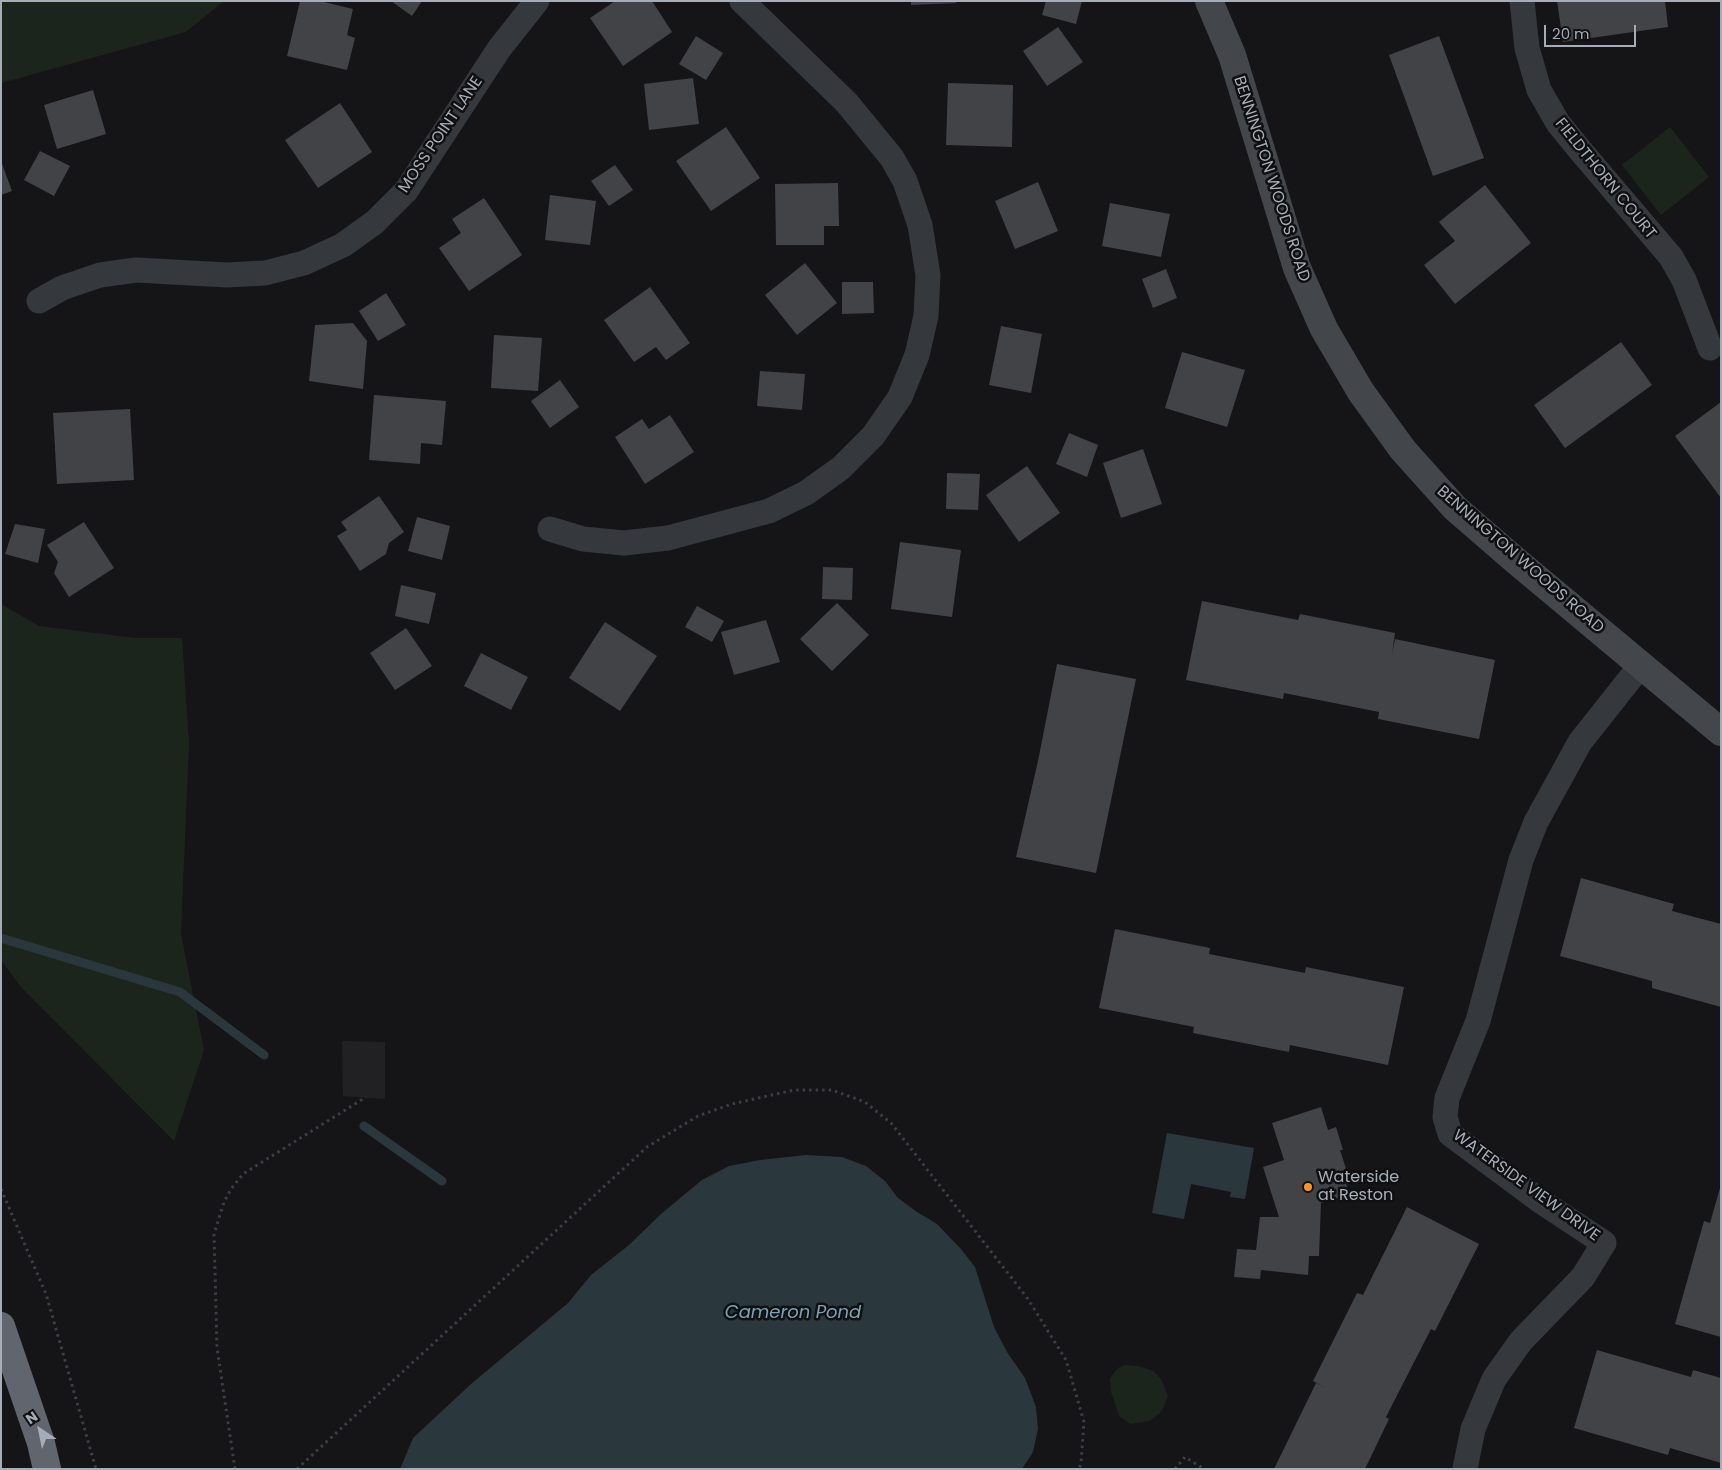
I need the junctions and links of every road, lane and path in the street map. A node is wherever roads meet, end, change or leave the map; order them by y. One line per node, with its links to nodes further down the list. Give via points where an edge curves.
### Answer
1 (537, 1): 5 (street, MOSS POINT LANE, via 499,49 406,191 375,222 343,245 304,263 265,273 227,275 136,270 100,275 62,288)
2 (742, 1): 7 (street, via 847,103 892,158 905,180 920,225 928,275 926,316 917,354 900,397 873,436 841,468 806,493 768,511 668,538 624,543 583,539)
3 (1209, 1): 8 (street, BENNINGTON WOODS ROAD, via 1232,55 1297,268 1324,329 1361,392 1403,450 1455,508)
4 (1522, 1): 6 (street, FIELDTHORN COURT, via 1527,48 1539,90 1558,123 1670,257 1684,280)
5 (39, 301)
6 (1710, 348)
7 (550, 529)
8 (1641, 665): 9 (street, BENNINGTON WOODS ROAD); 20 (street, WATERSIDE VIEW DRIVE, via 1580,742 1536,822 1521,860 1478,1021 1447,1098 1445,1117 1450,1134 1604,1244 1583,1277 1521,1341 1494,1379 1473,1429)
9 (1721, 732)
10 (366, 1097): 15 (path, via 243,1174 224,1202 214,1234 217,1348)
11 (1, 1189): 14 (path, via 46,1294)
12 (1, 1326): 13 (highway)
13 (47, 1469)
14 (96, 1469)
15 (235, 1469)
16 (297, 1469): 17 (path, via 647,1147 698,1116 732,1104 794,1090 832,1090 865,1102 892,1123 1028,1299 1066,1360 1084,1422)
17 (1079, 1469)
18 (1175, 1469): 19 (path, via 1185,1457)
19 (1204, 1469)
20 (1464, 1469)

